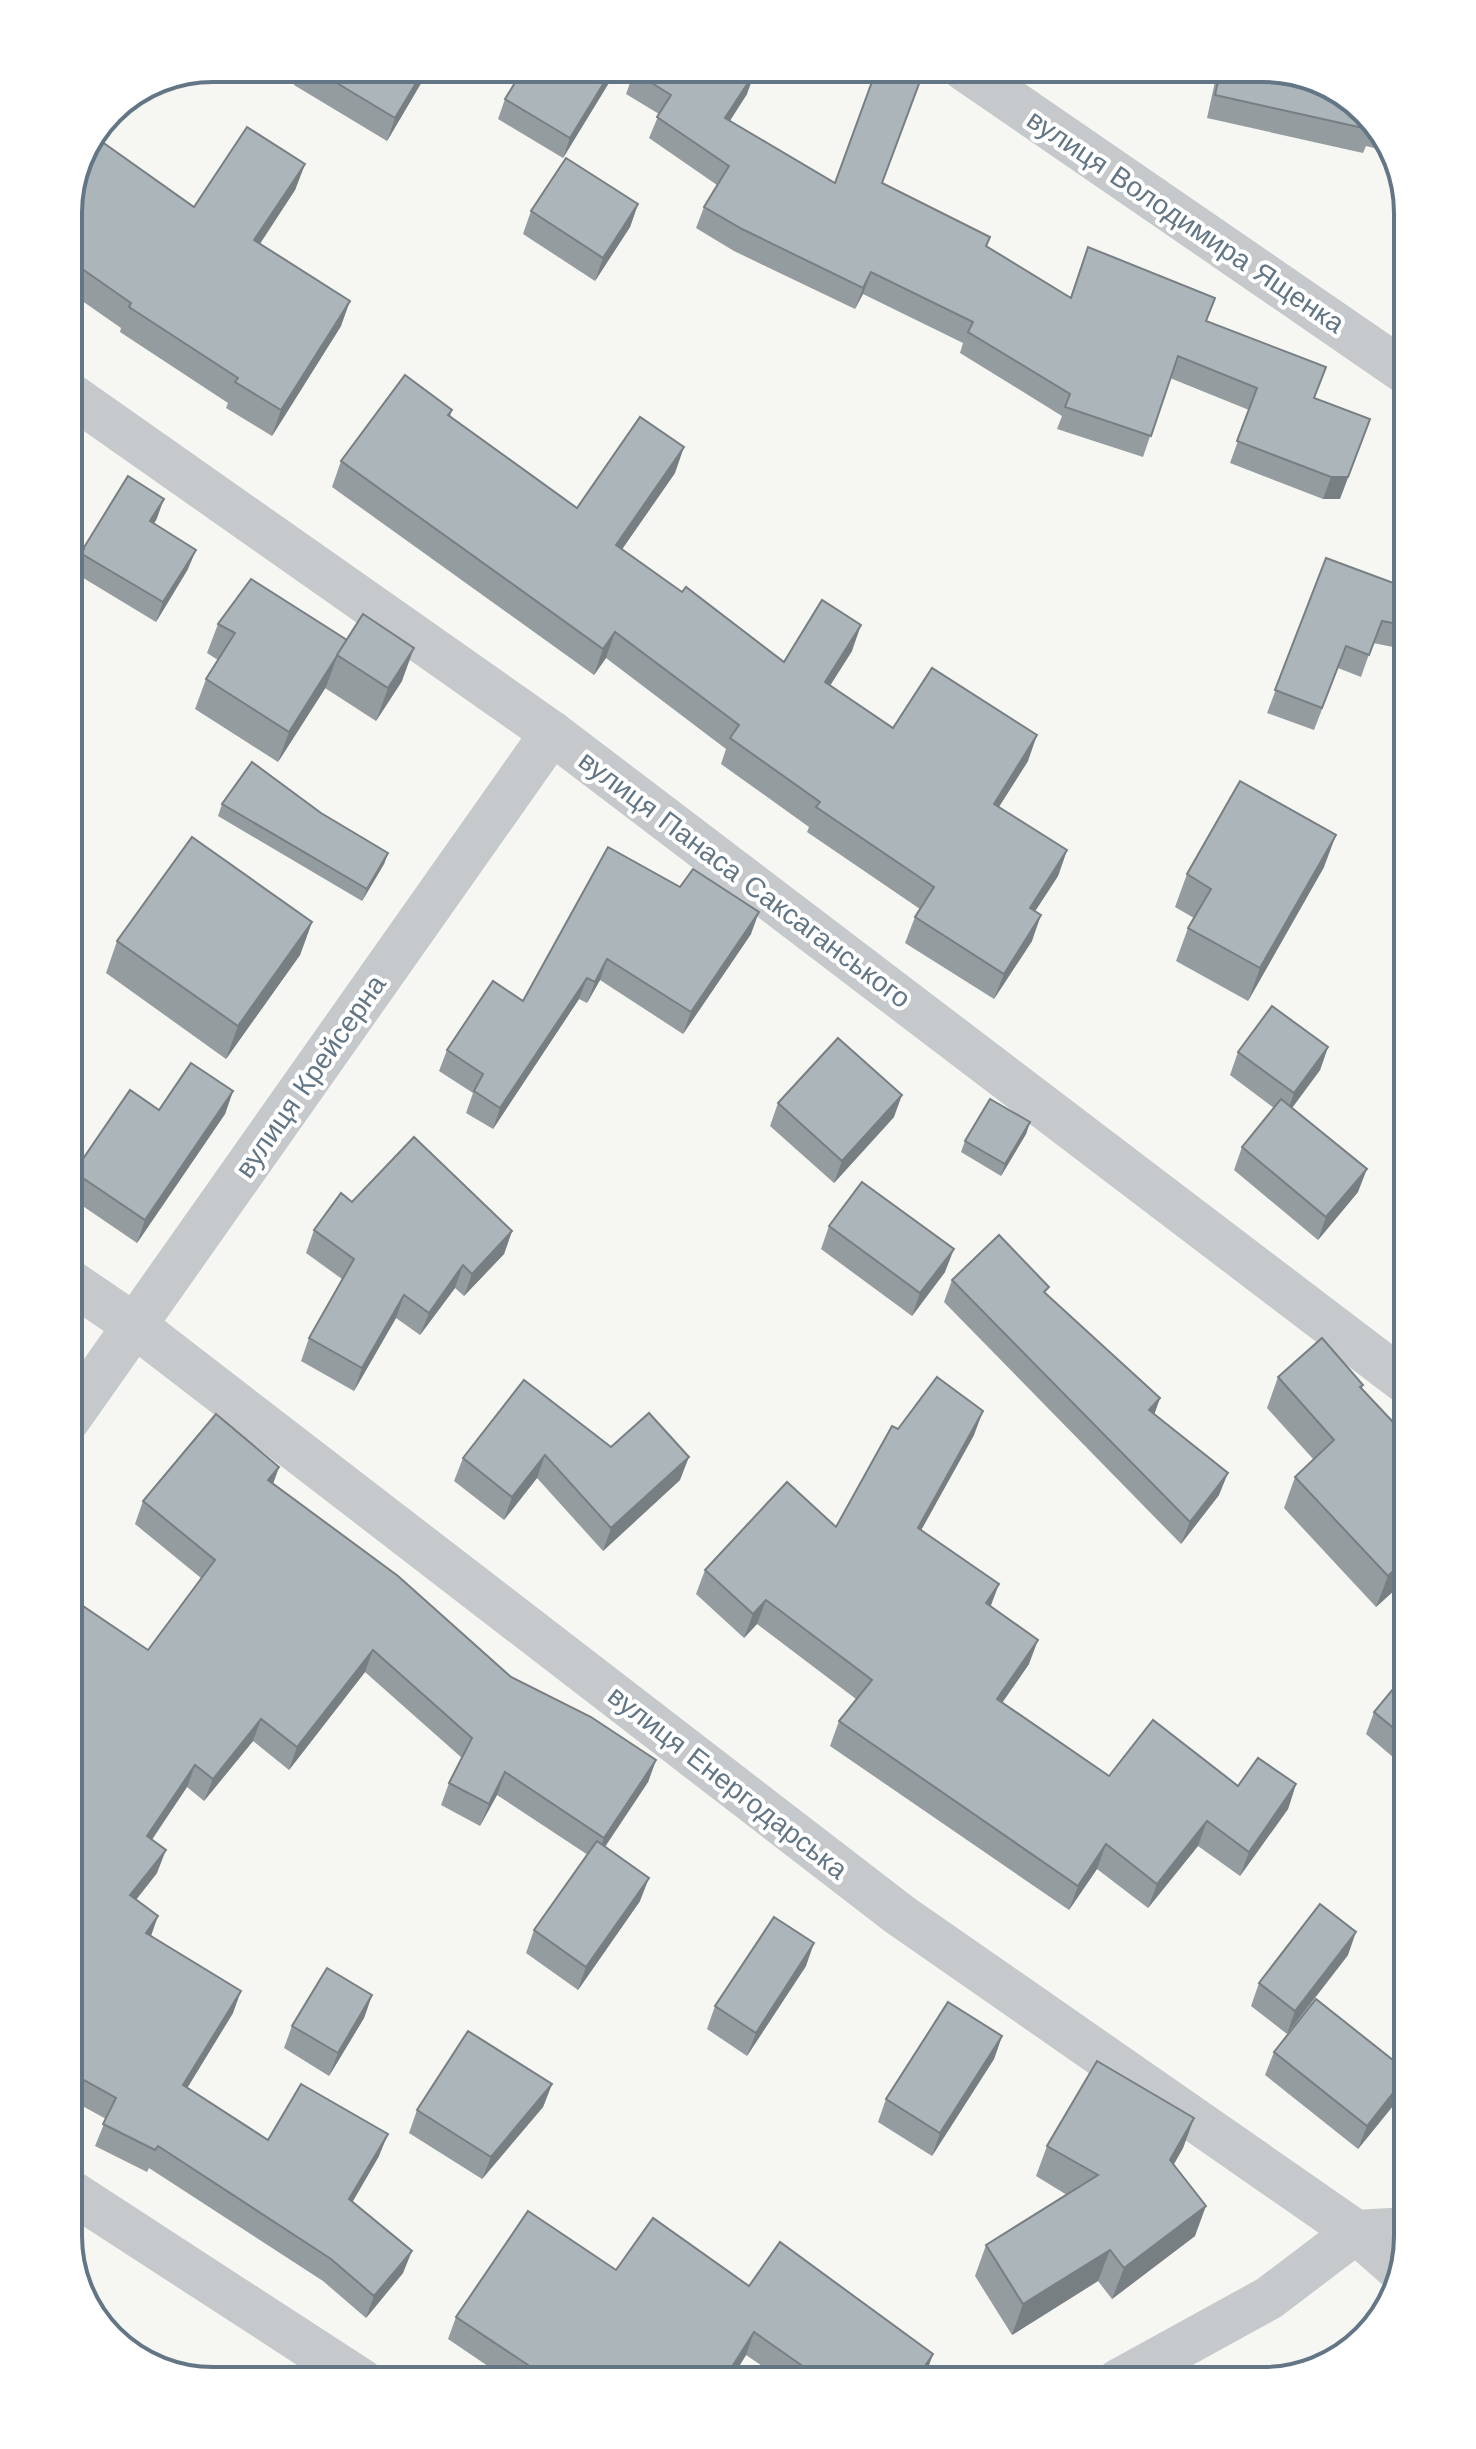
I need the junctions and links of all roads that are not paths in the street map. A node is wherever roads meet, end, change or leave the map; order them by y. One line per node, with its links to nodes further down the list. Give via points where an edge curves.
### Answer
1 (983, 82): 2 (street, вулиця Володимира Ященка)
2 (1394, 364)
3 (82, 403): 4 (street, вулиця Панаса Саксаганського)
4 (552, 733): 6 (street, вулиця Крейсерна); 7 (street, вулиця Панаса Саксаганського)
5 (82, 1290): 6 (street, вулиця Енергодарська)
6 (134, 1325): 8 (street, вулиця Крейсерна); 11 (street, вулиця Енергодарська, via 900,1915)
7 (1394, 1373)
8 (82, 1400)
9 (82, 2199): 13 (street)
10 (1394, 2230): 11 (street)
11 (1356, 2232): 12 (street, вулиця Енергодарська); 14 (street, via 1269,2298)
12 (1391, 2263)
13 (340, 2367)
14 (1143, 2367)

